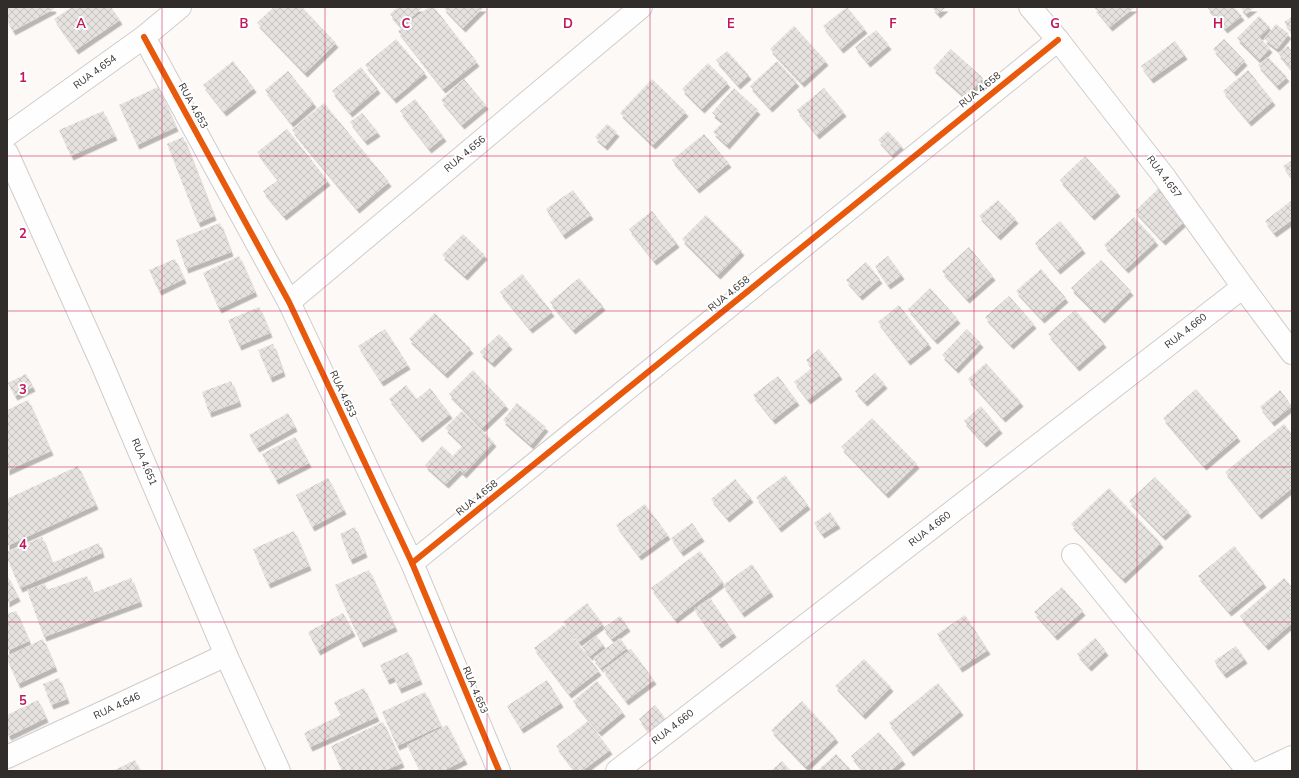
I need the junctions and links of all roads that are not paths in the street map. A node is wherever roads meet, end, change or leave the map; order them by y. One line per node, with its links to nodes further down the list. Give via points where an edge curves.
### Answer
1 (180, 7): 4 (street, RUA 4.654)
2 (640, 7): 9 (street, RUA 4.656)
3 (1030, 7): 5 (street, RUA 4.657)
4 (144, 37): 6 (street, RUA 4.654); 9 (street, RUA 4.653)
5 (1058, 40): 8 (street, RUA 4.657, via 1163,175); 12 (street, RUA 4.658)
6 (7, 135)
7 (7, 153): 13 (street, RUA 4.651, via 102,364)
8 (1243, 287): 10 (street, RUA 4.657); 18 (street, RUA 4.660)
9 (289, 302): 12 (street, RUA 4.653)
10 (1292, 353)
11 (1073, 555): 19 (street)
12 (412, 563): 17 (street, RUA 4.653)
13 (226, 655): 14 (street, RUA 4.646); 16 (street, RUA 4.651)
14 (7, 757)
15 (1292, 757): 20 (street)
16 (279, 771)
17 (499, 771)
18 (617, 771)
19 (1248, 771)
20 (1262, 771)

